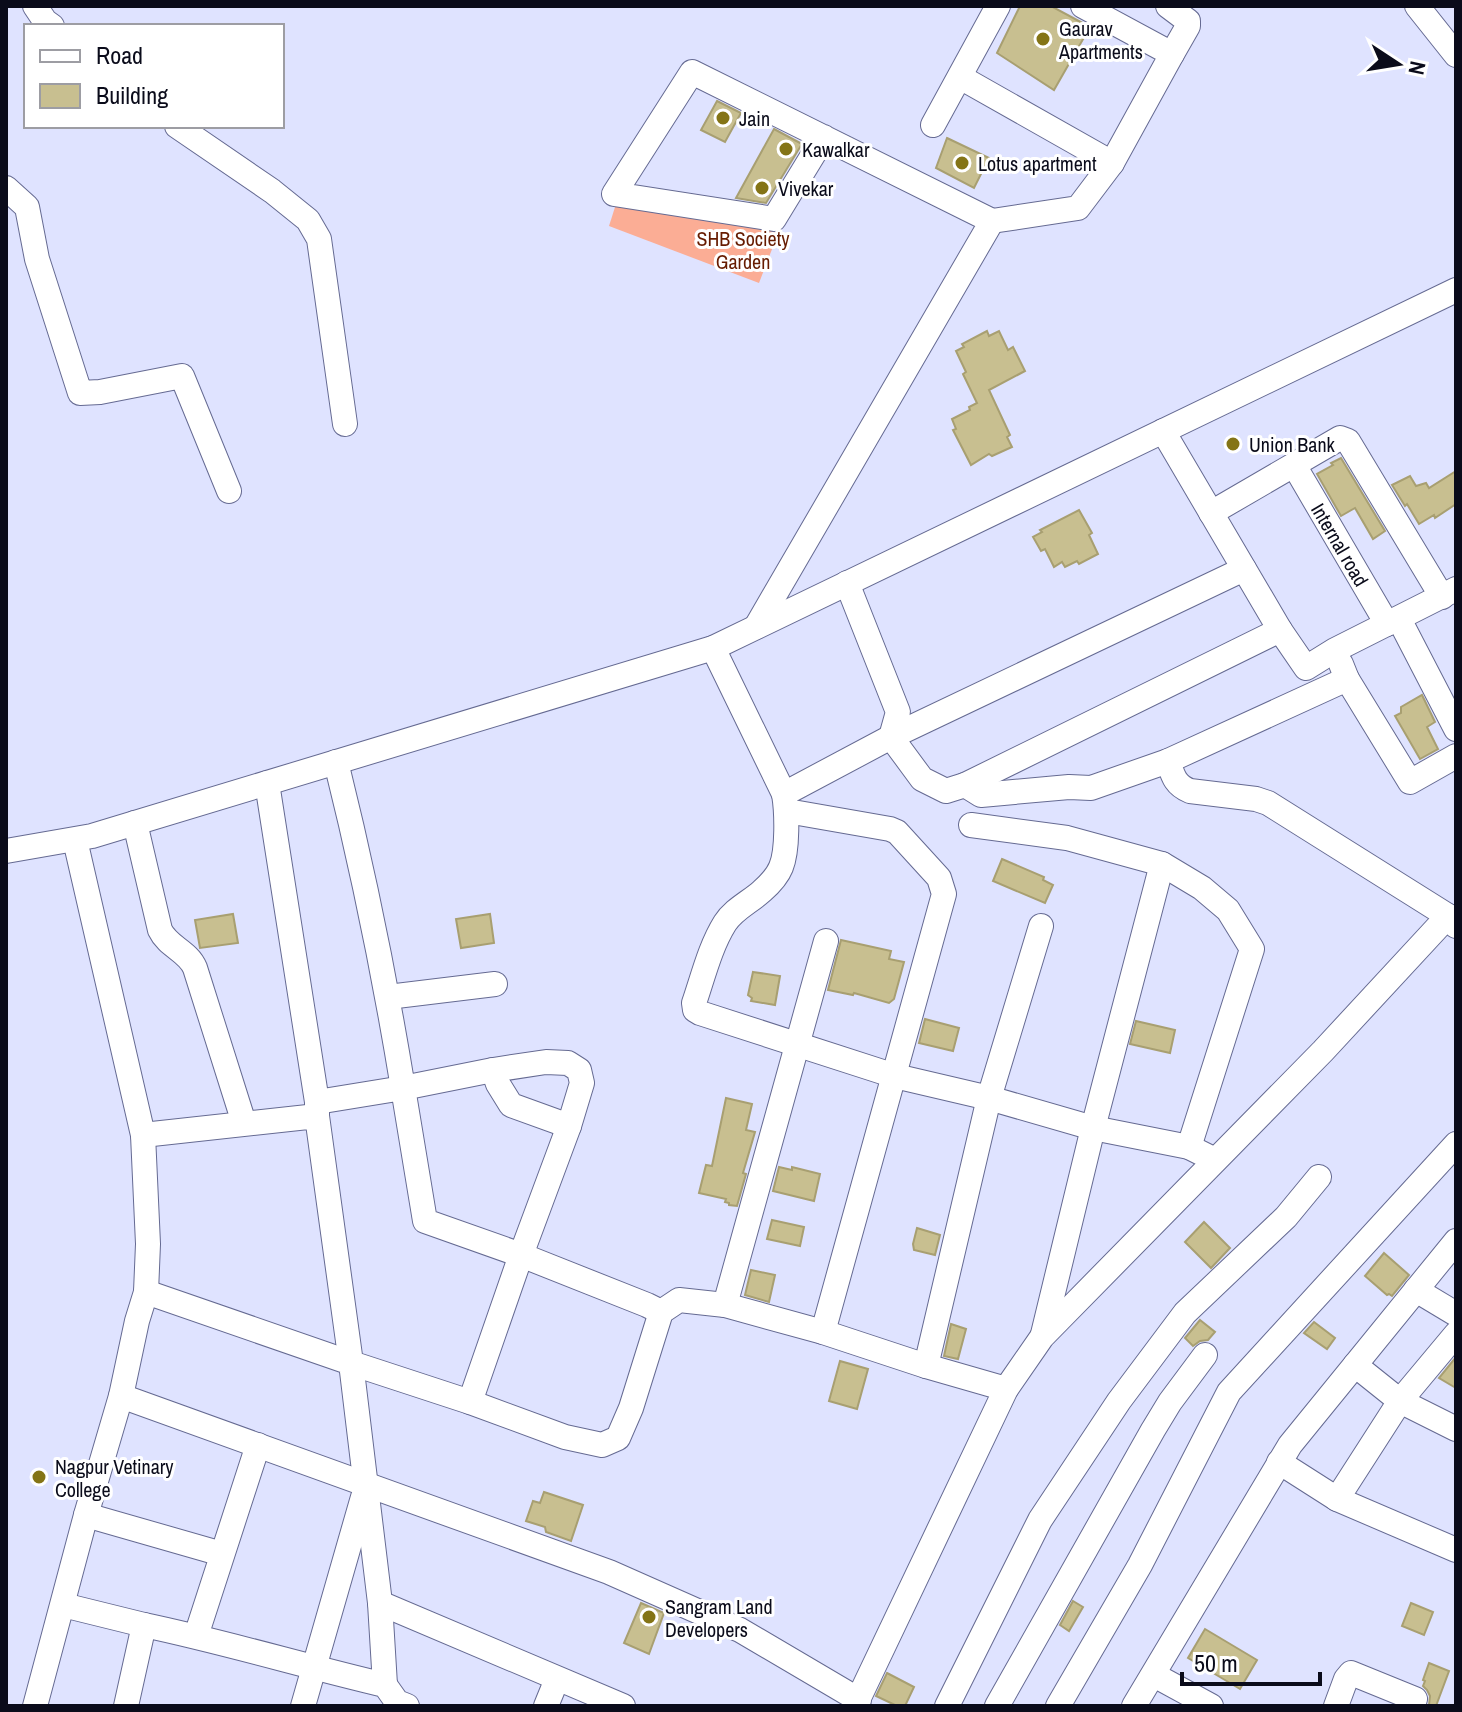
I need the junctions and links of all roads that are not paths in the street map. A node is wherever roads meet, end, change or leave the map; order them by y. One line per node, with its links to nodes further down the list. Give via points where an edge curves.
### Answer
1 (35, 6): 6 (street)
2 (998, 6): 9 (street)
3 (1083, 6): 7 (street)
4 (1168, 6): 7 (street, via 1188,21)
5 (1417, 6): 8 (street)
6 (49, 24)
7 (1172, 54): 13 (street)
8 (1456, 55)
9 (960, 77): 10 (street); 13 (street)
10 (933, 125)
11 (180, 128): 17 (street, via 272,191 308,220 319,239)
12 (824, 137): 12 (street, via 692,72 614,194 774,219); 15 (street)
13 (1112, 163): 15 (street, via 1078,208)
14 (6, 188): 20 (street, via 27,207 37,259 80,393 182,376)
15 (992, 221): 26 (street)
16 (1456, 290): 18 (street)
17 (345, 424)
18 (1163, 431): 21 (street); 23 (street)
19 (1294, 465): 21 (street); 24 (street, via 1340,438 1348,441); 25 (street, Internal road)
20 (229, 491)
21 (1211, 513): 22 (street)
22 (1244, 569): 27 (street); 32 (street)
23 (847, 583): 26 (street); 32 (street, via 898,712)
24 (1450, 597): 25 (street)
25 (1393, 622): 29 (street); 31 (street)
26 (756, 627): 28 (street)
27 (1280, 630): 29 (street, via 1306,668); 37 (street)
28 (713, 648): 35 (street); 38 (street)
29 (1335, 650): 30 (street)
30 (1347, 679): 33 (street, via 1410,782); 34 (street)
31 (1456, 729)
32 (891, 737): 37 (street, via 922,779 946,791); 38 (street)
33 (1456, 756)
34 (1168, 761): 37 (street, via 1091,788 981,795); 44 (street, via 1181,787 1268,803)
35 (336, 762): 36 (street); 48 (street)
36 (267, 783): 39 (street); 54 (street)
37 (965, 785)
38 (785, 802): 49 (street, via 781,868 725,923 694,1003 700,1013); 51 (street, via 897,832 943,885)
39 (135, 823): 41 (street); 55 (street, via 160,930 192,960)
40 (971, 825): 43 (street, via 1067,838)
41 (75, 840): 42 (street); 58 (street)
42 (6, 851)
43 (1162, 864): 57 (street); 60 (street, via 1228,910 1252,949)
44 (1452, 921): 61 (street)
45 (1041, 926): 53 (street)
46 (826, 941): 49 (street)
47 (495, 984): 48 (street)
48 (388, 997): 52 (street)
49 (799, 1045): 51 (street); 67 (street)
50 (493, 1070): 52 (street); 56 (street, via 511,1105); 56 (street, via 546,1062 568,1063 579,1070 582,1083)
51 (895, 1076): 53 (street); 70 (street)
52 (403, 1088): 54 (street); 64 (street, via 425,1221)
53 (989, 1098): 57 (street); 76 (street)
54 (317, 1109): 55 (street); 74 (street)
55 (244, 1123): 58 (street)
56 (569, 1126): 64 (street)
57 (1093, 1128): 60 (street); 72 (street)
58 (143, 1135): 66 (street)
59 (1456, 1144): 106 (street, via 1229,1392 1140,1565)
60 (1189, 1147): 61 (street)
61 (1215, 1160): 72 (street)
62 (1319, 1177): 104 (street, via 1286,1217 1185,1313 1119,1401 1040,1520)
63 (1456, 1241): 65 (street)
64 (521, 1255): 68 (street); 80 (street)
65 (1416, 1290): 69 (street); 75 (street)
66 (146, 1292): 74 (street); 78 (street)
67 (725, 1305): 68 (street, via 679,1300); 70 (street)
68 (661, 1312): 80 (street, via 618,1438 602,1445 565,1437)
69 (1456, 1314)
70 (823, 1332): 76 (street)
71 (1456, 1334): 79 (street)
72 (1042, 1337): 77 (street)
73 (1205, 1355): 105 (street, via 1153,1430)
74 (351, 1363): 80 (street); 84 (street)
75 (1355, 1365): 79 (street); 83 (street)
76 (926, 1366): 77 (street)
77 (1006, 1389): 98 (street)
78 (121, 1396): 82 (street); 86 (street)
79 (1400, 1401): 81 (street); 85 (street)
80 (470, 1402)
81 (1456, 1429)
82 (258, 1445): 84 (street); 88 (street)
83 (1279, 1462): 85 (street); 94 (street)
84 (367, 1485): 89 (street); 93 (street); 98 (street, via 609,1572 740,1630)
85 (1337, 1499): 87 (street)
86 (86, 1515): 88 (street); 90 (street)
87 (1456, 1550)
88 (222, 1554): 92 (street)
89 (380, 1603): 95 (street); 97 (street)
90 (63, 1605): 91 (street); 99 (street)
91 (144, 1625): 92 (street); 100 (street)
92 (196, 1636): 93 (street)
93 (313, 1668): 97 (street); 101 (street)
94 (1154, 1675): 107 (street); 108 (street)
95 (557, 1679): 102 (street); 103 (street)
96 (1415, 1699): 109 (street, via 1351,1673)
97 (396, 1700)
98 (857, 1703)
99 (35, 1706)
100 (126, 1706)
101 (303, 1706)
102 (546, 1706)
103 (623, 1706)
104 (947, 1706)
105 (997, 1706)
106 (1058, 1706)
107 (1134, 1706)
108 (1211, 1706)
109 (1336, 1706)

